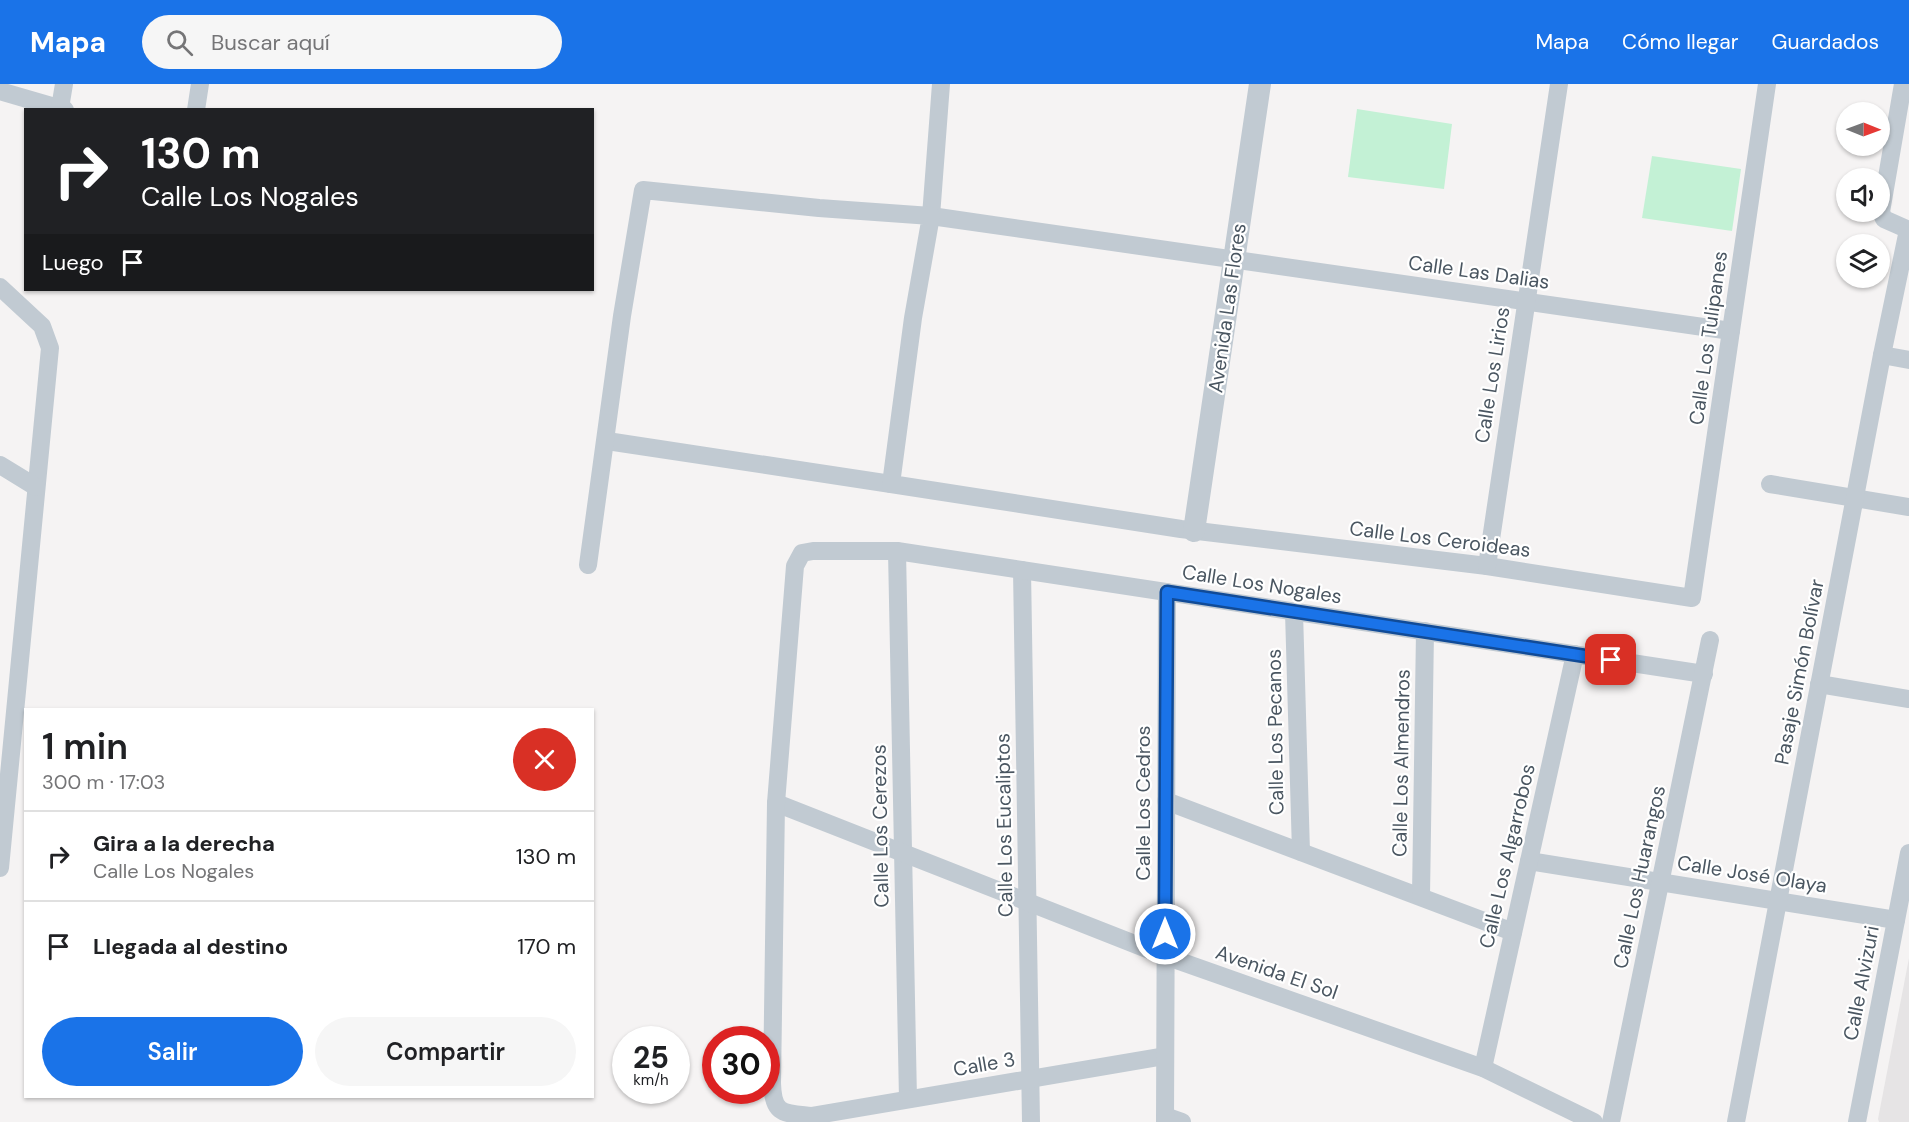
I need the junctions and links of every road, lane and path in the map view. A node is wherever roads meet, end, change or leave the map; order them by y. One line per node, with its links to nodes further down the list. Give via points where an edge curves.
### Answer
1 (64, 84): 11 (street)
2 (200, 84): 12 (street)
3 (941, 84): 13 (street)
4 (1245, 84): 15 (street, Avenida Las Flores)
5 (1260, 84): 15 (street, Avenida Las Flores)
6 (1559, 84): 17 (street, Calle Los Lirios)
7 (1767, 84): 18 (street, Calle Los Tulipanes)
8 (1903, 84): 14 (street, via 1881,212 1884,219)
9 (0, 91): 10 (street)
10 (59, 108)
11 (62, 108)
12 (196, 108)
13 (931, 216): 15 (street, Calle Las Dalias); 21 (street, Calle Las Dalias, via 643,190); 23 (street)
14 (1908, 230): 19 (street, Pasaje Simón Bolívar)
15 (1227, 259): 17 (street, Calle Las Dalias); 28 (street, Avenida Las Flores)
16 (0, 287): 25 (street, via 42,326 50,348)
17 (1526, 302): 18 (street, Calle Las Dalias); 32 (street, Calle Los Lirios)
18 (1731, 331): 35 (street, Calle Los Tulipanes)
19 (1882, 355): 20 (street); 26 (street, Pasaje Simón Bolívar)
20 (1909, 360)
21 (606, 441): 23 (street, Calle Los Ceroideas); 31 (street)
22 (0, 465): 25 (street)
23 (891, 484): 28 (street, Calle Los Ceroideas)
24 (1770, 484): 26 (street)
25 (36, 487): 49 (street)
26 (1855, 498): 27 (street); 41 (street, Pasaje Simón Bolívar)
27 (1909, 507)
28 (1188, 530): 32 (street, Calle Los Ceroideas)
29 (813, 551): 30 (street, Calle Los Nogales); 44 (street, Calle 3, via 802,553 795,566)
30 (897, 551): 33 (street, Calle Los Nogales); 47 (street, Calle Los Cerezos)
31 (588, 565)
32 (1487, 566): 35 (street, Calle Los Ceroideas)
33 (1022, 570): 34 (street, Calle Los Nogales); 53 (street, Calle Los Eucaliptos)
34 (1167, 592): 36 (street, Calle Los Nogales); 43 (street, Calle Los Cedros)
35 (1692, 598)
36 (1294, 612): 37 (street, Calle Los Nogales); 45 (street, Calle Los Pecanos)
37 (1425, 632): 39 (street, Calle Los Nogales); 51 (street, Calle Los Almendros)
38 (1710, 640): 40 (street, Calle Los Huarangos)
39 (1575, 654): 40 (street, Calle Los Nogales); 48 (street, Calle Los Algarrobos)
40 (1704, 674): 50 (street, Calle Los Huarangos)
41 (1819, 684): 42 (street); 52 (street, Pasaje Simón Bolívar)
42 (1909, 699)
43 (1166, 801): 45 (street); 56 (street, Calle Los Cedros)
44 (776, 803): 47 (street, Avenida El Sol); 61 (street, Calle 3, via 772,1100 784,1114)
45 (1301, 852): 51 (street)
46 (1909, 853): 54 (street, Calle Alvizuri)
47 (903, 854): 53 (street, Avenida El Sol); 60 (street, Calle Los Cerezos)
48 (1529, 861): 50 (street, Calle José Olaya); 55 (street, Calle Los Algarrobos)
49 (0, 868)
50 (1660, 881): 52 (street, Calle José Olaya); 66 (street, Calle Los Huarangos)
51 (1421, 896): 55 (street)
52 (1778, 901): 54 (street, Calle José Olaya); 67 (street, Pasaje Simón Bolívar)
53 (1028, 903): 56 (street, Avenida El Sol); 59 (street, Calle Los Eucaliptos)
54 (1896, 920): 68 (street, Calle Alvizuri)
55 (1513, 932): 58 (street, Calle Los Algarrobos)
56 (1165, 956): 57 (street, Calle Los Cedros); 58 (street, Avenida El Sol)
57 (1165, 1056): 59 (street, Calle 3); 62 (street, Calle Los Cedros)
58 (1483, 1068): 65 (street, Avenida El Sol)
59 (1031, 1078): 60 (street, Calle 3); 63 (street, Calle Los Eucaliptos)
60 (908, 1099): 61 (street, Calle 3)
61 (811, 1119)
62 (1165, 1119): 64 (street)
63 (1031, 1122)
64 (1182, 1122)
65 (1594, 1122)
66 (1611, 1122)
67 (1736, 1122)
68 (1857, 1122)

